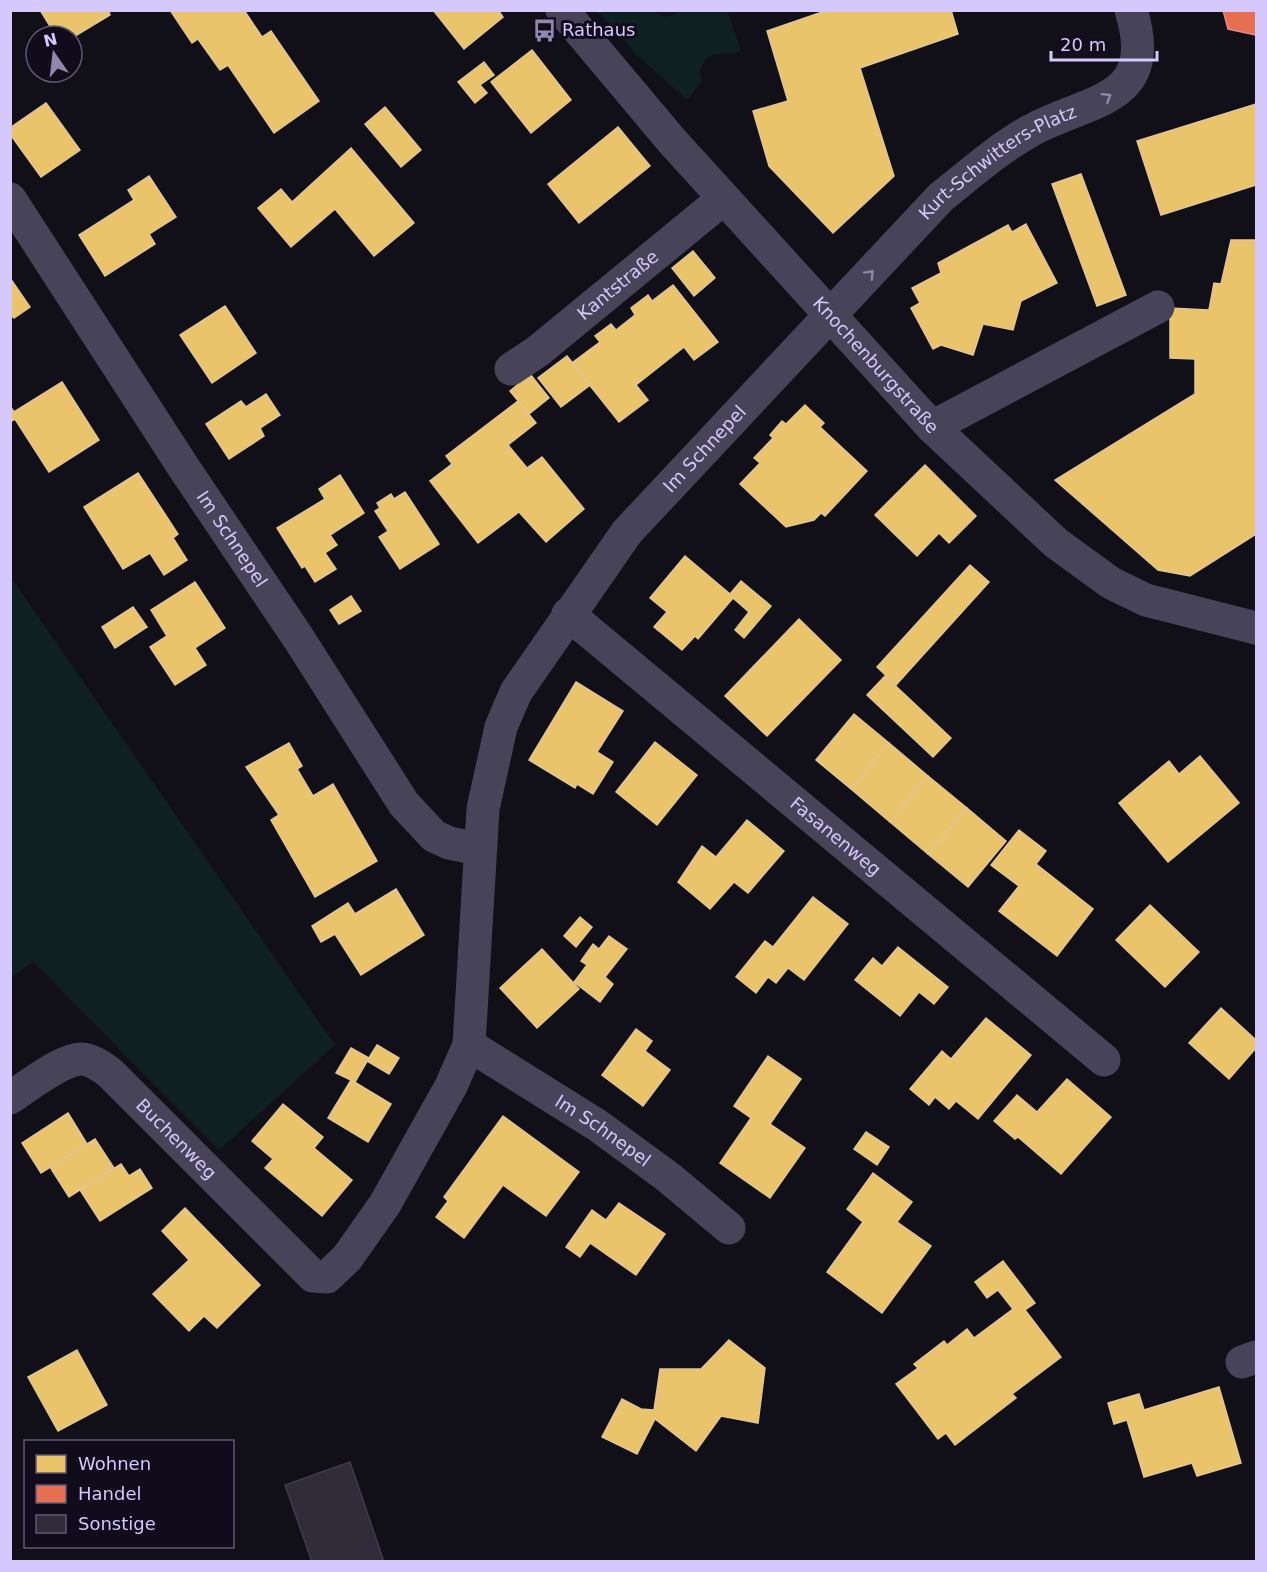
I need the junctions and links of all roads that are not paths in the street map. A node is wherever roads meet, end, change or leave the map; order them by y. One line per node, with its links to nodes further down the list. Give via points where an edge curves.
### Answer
1 (562, 10): 4 (street, Knochenburgstraße)
2 (1131, 10): 6 (street, Kurt-Schwitters-Platz, one-way to 2, via 941,197 990,157 1031,130 1096,103 1126,85 1138,61 1137,31)
3 (10, 199): 11 (street, Im Schnepel, via 404,804 434,836)
4 (723, 199): 6 (street, Knochenburgstraße); 7 (street, Kantstraße)
5 (1158, 307): 8 (street)
6 (830, 316): 8 (street, Knochenburgstraße); 9 (street, Im Schnepel, via 627,532)
7 (511, 369)
8 (932, 427): 10 (street, Knochenburgstraße, via 1056,543 1111,583 1157,604)
9 (568, 614): 11 (street, Im Schnepel, via 516,692 501,727 491,765); 13 (street, Fasanenweg)
10 (1257, 628)
11 (479, 849): 12 (street, Im Schnepel)
12 (469, 1045): 15 (street, Im Schnepel, via 597,1125); 16 (street, Im Schnepel, via 451,1086 385,1204 347,1258)
13 (1104, 1060)
14 (10, 1098): 16 (street, Buchenweg, via 65,1065 80,1059 95,1063 110,1072 313,1276)
15 (729, 1228)
16 (327, 1277)

